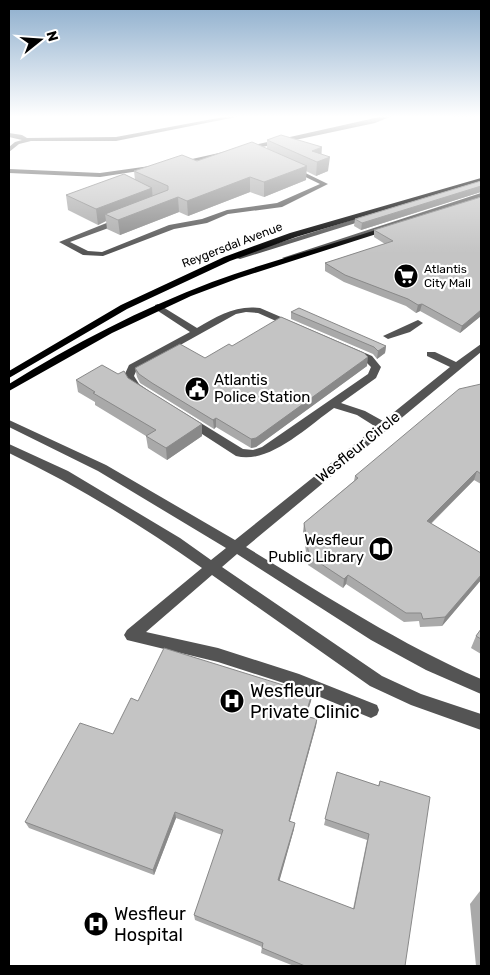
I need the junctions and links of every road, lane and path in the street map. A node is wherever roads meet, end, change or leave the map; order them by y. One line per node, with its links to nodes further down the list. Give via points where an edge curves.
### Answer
1 (182, 162): 3 (street)
2 (279, 164): 11 (street, via 325,184 279,205 227,212 204,221 172,227 103,254 86,253 64,242)
3 (166, 165)
4 (157, 167): 6 (street)
5 (9, 171): 6 (street)
6 (113, 174): 8 (street)
7 (481, 182): 12 (street); 14 (main road, Reygersdal Avenue, via 292,235)
8 (122, 183)
9 (481, 195): 13 (street)
10 (481, 199): 15 (main road)
11 (126, 218)
12 (320, 232): 13 (street); 14 (street)
13 (337, 241): 15 (street)
14 (221, 261): 23 (main road, Reygersdal Avenue, via 124,307)
15 (271, 264): 16 (main road)
16 (158, 307): 18 (street); 24 (main road, via 60,356)
17 (418, 323): 19 (street)
18 (197, 332): 25 (street, via 232,312 252,309 374,363 376,371 372,376); 25 (street, via 133,367 129,376 135,386 240,453 254,454 266,450)
19 (388, 336)
20 (481, 346): 22 (street, Wesfleur Circle)
21 (431, 354): 22 (street)
22 (457, 366): 27 (street, Wesfleur Circle)
23 (9, 375)
24 (9, 388)
25 (334, 404): 27 (street)
26 (9, 423): 29 (street, via 102,468)
27 (383, 426): 29 (street, Wesfleur Circle)
28 (9, 448): 30 (street, via 64,474)
29 (236, 547): 30 (street, Wesfleur Circle); 31 (street, via 376,635)
30 (212, 567): 32 (street, Wesfleur Circle, via 132,635 218,655 299,681); 33 (street, via 376,681 417,700)
31 (481, 687)
32 (371, 710)
33 (481, 722)

